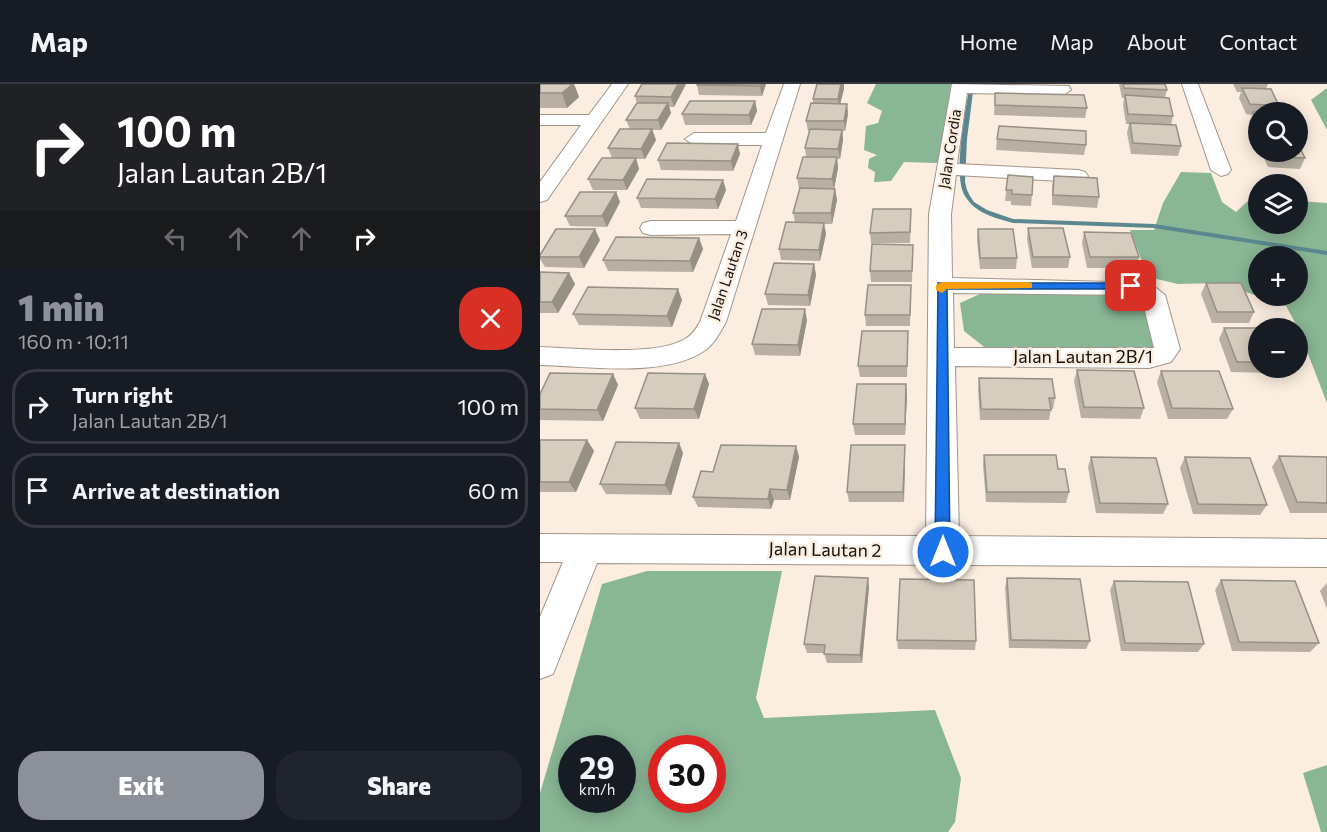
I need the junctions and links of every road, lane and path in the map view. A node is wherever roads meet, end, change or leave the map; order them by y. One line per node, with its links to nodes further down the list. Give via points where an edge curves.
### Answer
1 (620, 84): 7 (street)
2 (792, 84): 9 (street, Jalan Lautan 3)
3 (1191, 84): 11 (street)
4 (962, 87): 5 (street); 10 (street, Jalan Cordia)
5 (1063, 90)
6 (540, 120): 7 (street)
7 (593, 120): 13 (street)
8 (694, 139): 9 (street)
9 (773, 139): 14 (street, Jalan Lautan 3)
10 (959, 170): 12 (street); 16 (street, Jalan Cordia, via 940,214)
11 (1221, 170)
12 (1078, 176)
13 (540, 196)
14 (744, 227): 15 (street); 17 (street, Jalan Lautan 3, via 713,322 703,339 691,348 657,357)
15 (651, 228)
16 (942, 285): 18 (street, Jalan Cordia); 18 (street, Jalan Lautan 2B/1, via 1142,288 1153,295 1167,349 1162,356 1149,359)
17 (540, 356)
18 (942, 357): 21 (street, Jalan Cordia)
19 (540, 548): 20 (street, Jalan Lautan 2)
20 (586, 548): 21 (street, Jalan Lautan 2); 23 (street)
21 (943, 552): 22 (street, Jalan Lautan 2)
22 (1327, 553)
23 (540, 661)

